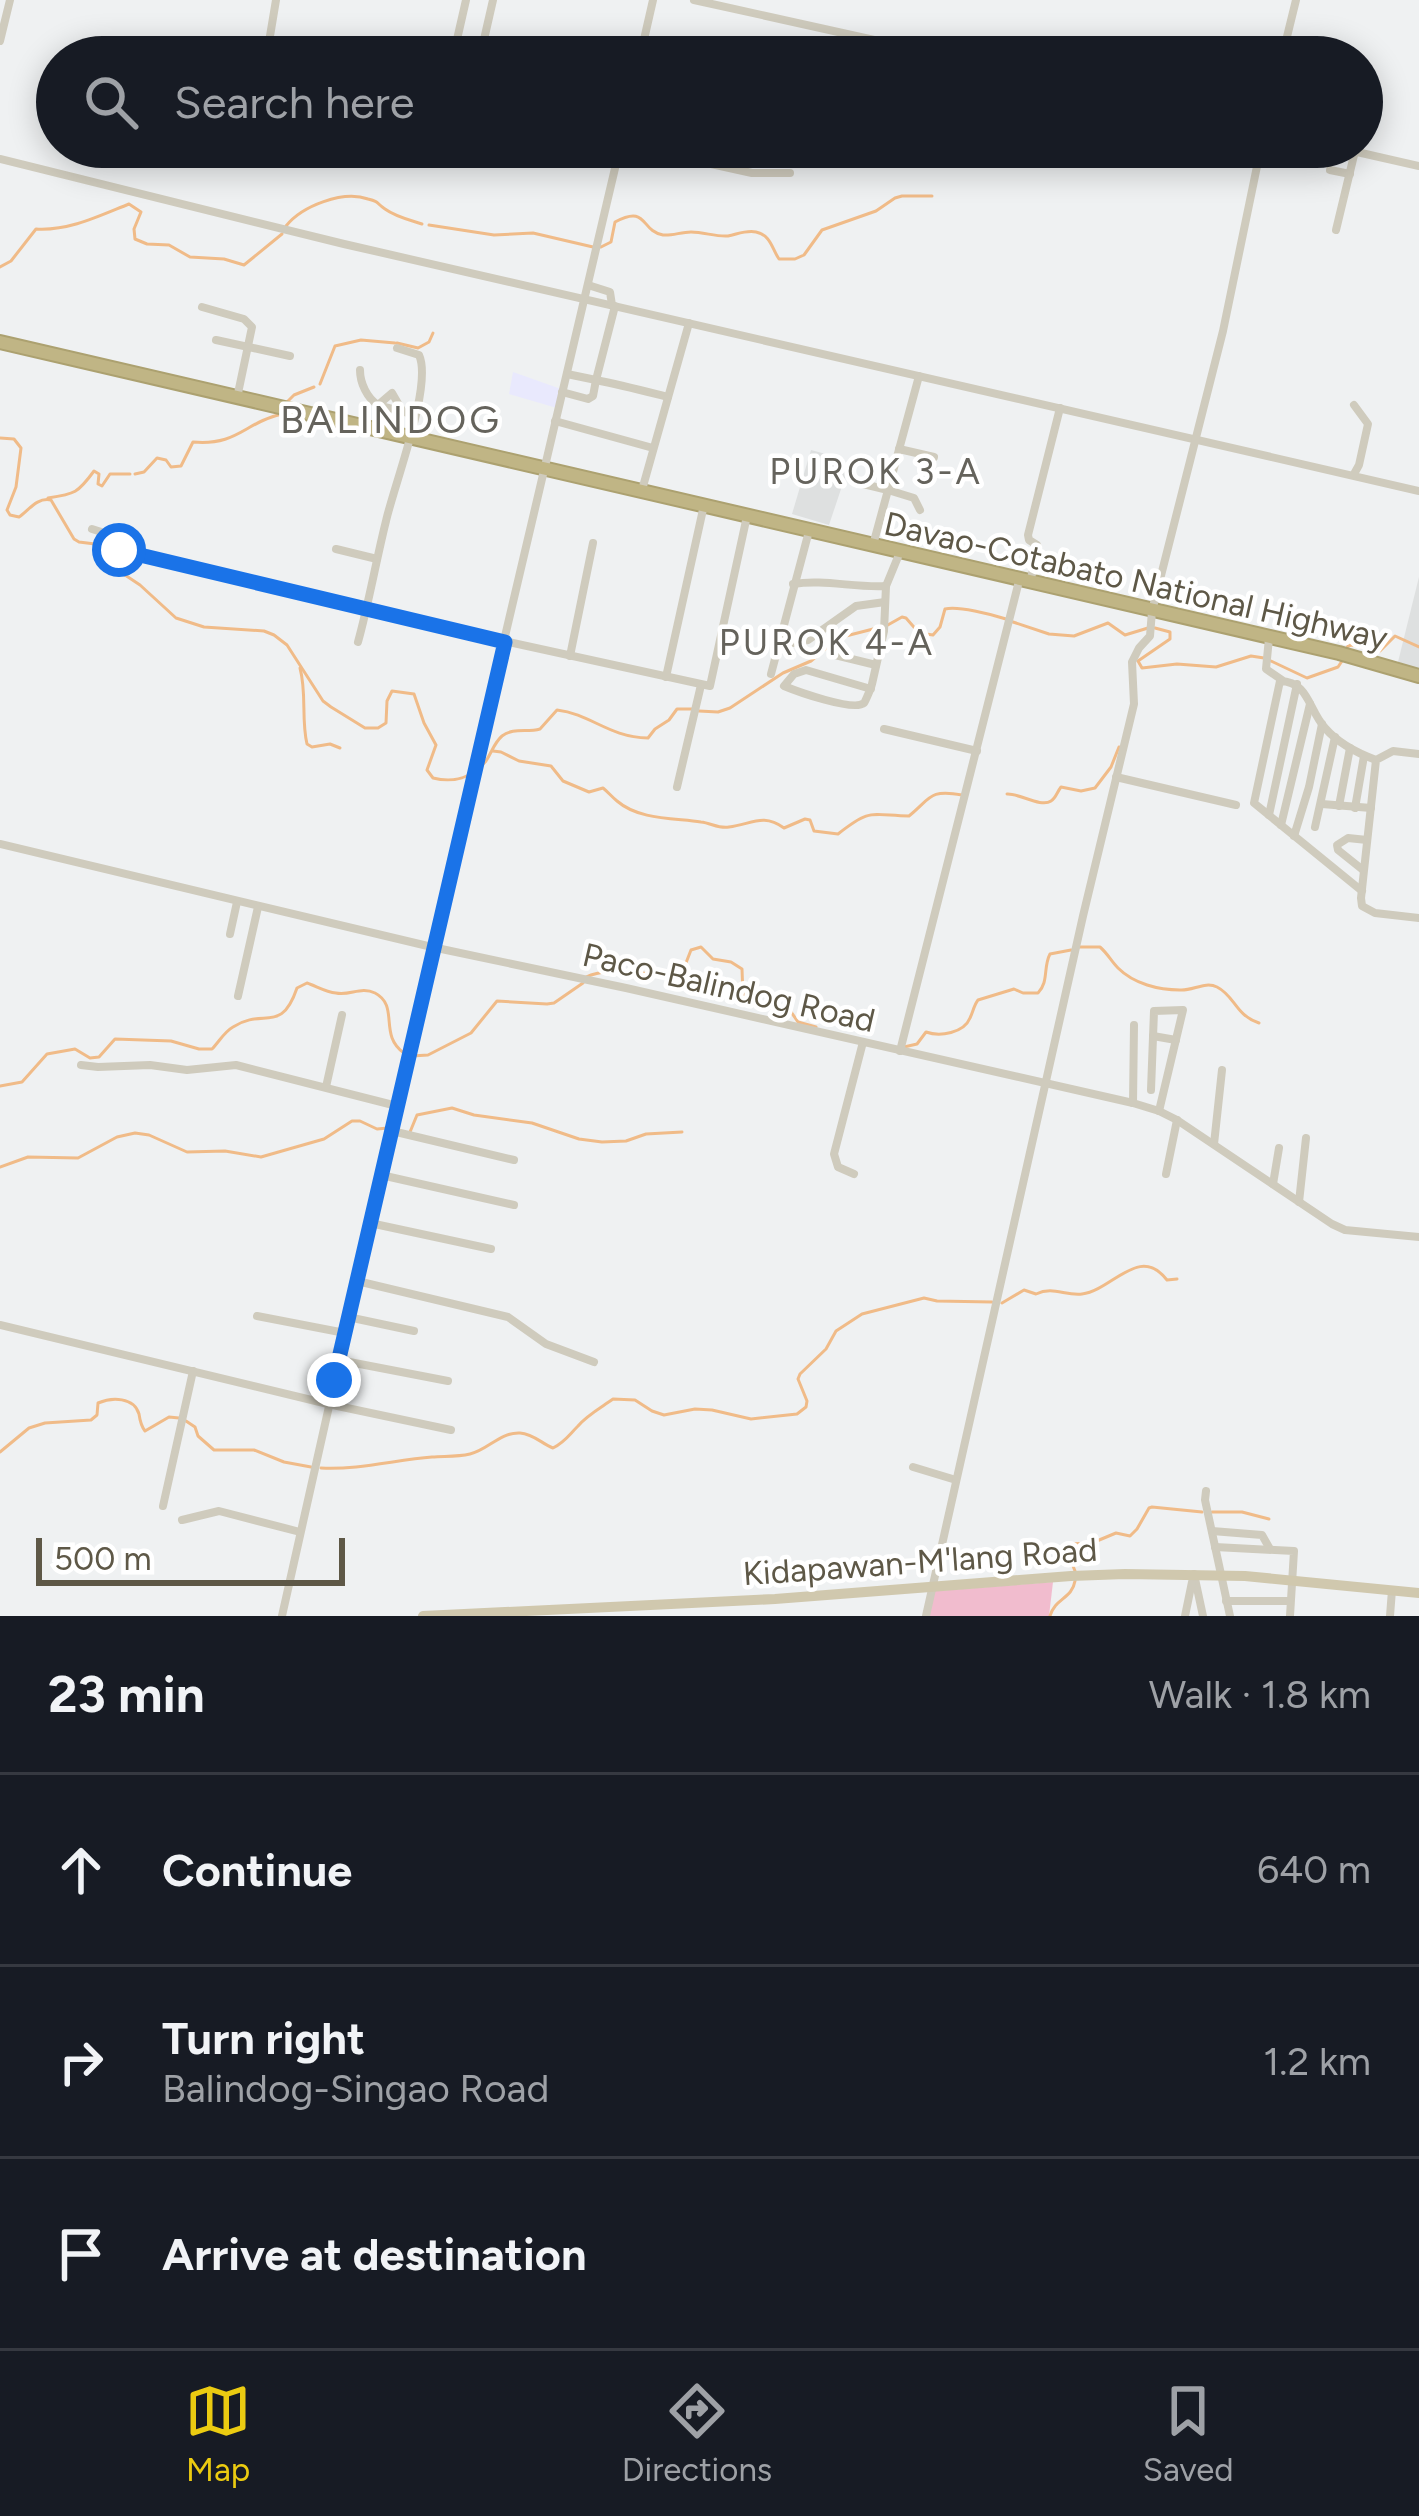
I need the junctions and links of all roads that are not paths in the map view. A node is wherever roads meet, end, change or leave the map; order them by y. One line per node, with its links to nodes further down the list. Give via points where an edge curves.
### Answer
1 (276, 0): 8 (street)
2 (466, 0): 9 (street)
3 (493, 0): 10 (street)
4 (653, 0): 11 (street)
5 (694, 0): 12 (street)
6 (1296, 0): 13 (street)
7 (6, 3): 14 (street)
8 (270, 36)
9 (458, 36)
10 (485, 36)
11 (645, 36)
12 (856, 36)
13 (1287, 36)
14 (0, 41)
15 (1383, 158): 17 (street)
16 (0, 159): 19 (street)
17 (1419, 166)
18 (36, 168): 29 (street)
19 (36, 168)
20 (615, 168): 28 (street)
21 (733, 168): 25 (street)
22 (1257, 168): 52 (street)
23 (1351, 168): 26 (street)
24 (1330, 170): 26 (street)
25 (790, 173)
26 (1350, 174): 27 (street)
27 (1336, 230)
28 (588, 286): 29 (street); 30 (street, via 610,292)
29 (584, 298): 30 (street); 39 (street)
30 (614, 305): 32 (street); 41 (street)
31 (202, 307): 35 (street, via 248,321)
32 (689, 323): 40 (street); 43 (street)
33 (216, 340): 35 (street)
34 (0, 342): 44 (highway, Davao-Cotabato National Highway)
35 (250, 348): 37 (street); 44 (street)
36 (397, 348): 49 (street, via 422,361)
37 (290, 356)
38 (360, 370): 46 (street)
39 (567, 374): 41 (street); 42 (street)
40 (919, 376): 47 (street); 54 (street)
41 (596, 380): 42 (street, via 591,398); 43 (street)
42 (562, 392): 50 (street)
43 (668, 397): 53 (street)
44 (237, 398): 51 (highway, Davao-Cotabato National Highway)
45 (1354, 405): 57 (street, via 1368,427)
46 (378, 406): 48 (street); 48 (street, via 392,393)
47 (1060, 408): 52 (street); 74 (street, via 1028,535 1038,549)
48 (403, 412): 49 (street)
49 (415, 415): 51 (street)
50 (555, 421): 53 (street); 56 (street)
51 (409, 437): 56 (highway, Davao-Cotabato National Highway); 73 (street)
52 (1195, 439): 57 (street); 79 (street)
53 (653, 448): 61 (street)
54 (899, 448): 55 (street); 59 (street)
55 (934, 457)
56 (543, 468): 61 (highway, Davao-Cotabato National Highway); 82 (street)
57 (1354, 475): 60 (street)
58 (855, 482): 59 (street)
59 (888, 490): 63 (street, via 914,497); 68 (street)
60 (1419, 491)
61 (641, 492): 62 (highway, Davao-Cotabato National Highway)
62 (704, 506): 64 (highway, Davao-Cotabato National Highway); 89 (street)
63 (920, 510)
64 (747, 516): 66 (highway, Davao-Cotabato National Highway); 92 (street, via 710,686)
65 (92, 529): 72 (street, via 136,543)
66 (808, 531): 68 (highway, Davao-Cotabato National Highway); 75 (street)
67 (592, 543): 84 (street)
68 (873, 546): 71 (highway, Davao-Cotabato National Highway)
69 (336, 549): 73 (street)
70 (119, 550): 72 (street)
71 (900, 552): 74 (highway, Davao-Cotabato National Highway); 76 (street)
72 (137, 554): 78 (street)
73 (377, 559): 78 (street)
74 (1024, 582): 79 (highway, Davao-Cotabato National Highway); 99 (street)
75 (793, 584): 76 (street); 83 (street)
76 (886, 586): 77 (street)
77 (885, 602): 83 (street, via 856,606 808,640); 86 (street)
78 (367, 611): 81 (street); 82 (street)
79 (1152, 611): 80 (highway, Davao-Cotabato National Highway); 103 (street, via 1150,636 1132,662 1134,704)
80 (1269, 638): 88 (highway, Davao-Cotabato National Highway); 90 (street, via 1266,669)
81 (358, 642)
82 (505, 642): 84 (street); 122 (street)
83 (777, 646): 87 (street)
84 (570, 656): 89 (street)
85 (835, 656): 86 (street)
86 (876, 665): 93 (street)
87 (771, 674)
88 (1419, 676)
89 (665, 677): 92 (street)
90 (1282, 680): 91 (street); 110 (street, via 1253,798)
91 (1297, 684): 94 (street); 110 (street)
92 (701, 685): 104 (street)
93 (871, 689): 93 (street, via 806,670 784,686 857,707)
94 (1310, 704): 95 (street); 111 (street)
95 (1322, 724): 97 (street); 113 (street)
96 (884, 729): 99 (street)
97 (1335, 737): 98 (street); 105 (street)
98 (1350, 748): 101 (street); 107 (street)
99 (977, 752): 129 (street)
100 (1419, 754): 102 (street, via 1394,751)
101 (1364, 756): 102 (street); 108 (street)
102 (1376, 760): 109 (street)
103 (1116, 777): 106 (street); 132 (street)
104 (677, 787)
105 (1322, 804): 107 (street); 112 (street)
106 (1236, 805)
107 (1339, 806): 108 (street)
108 (1355, 808): 109 (street)
109 (1371, 808): 114 (street)
110 (1269, 815): 111 (street)
111 (1281, 824): 113 (street)
112 (1315, 827)
113 (1294, 836): 117 (street)
114 (1367, 840): 116 (street); 116 (street, via 1337,845)
115 (0, 844): 118 (street, Paco-Balindog Road)
116 (1364, 872): 117 (street)
117 (1361, 891): 120 (street, via 1366,910)
118 (237, 902): 119 (street, Paco-Balindog Road); 121 (street)
119 (258, 907): 122 (street, Paco-Balindog Road); 123 (street)
120 (1419, 917)
121 (230, 934)
122 (432, 947): 128 (street, Paco-Balindog Road); 138 (street)
123 (238, 996)
124 (342, 1015): 134 (street)
125 (1133, 1025): 133 (street)
126 (1153, 1036): 127 (street); 127 (street, via 1154,1011 1183,1010); 135 (street)
127 (1176, 1040): 136 (street)
128 (863, 1042): 129 (street, Paco-Balindog Road); 146 (street, via 834,1154 838,1167)
129 (900, 1051): 132 (street, Paco-Balindog Road)
130 (81, 1065): 134 (street, via 230,1064)
131 (1222, 1070): 143 (street)
132 (1045, 1085): 137 (street, Paco-Balindog Road); 168 (street)
133 (1133, 1085): 135 (street); 137 (street)
134 (326, 1087): 138 (street)
135 (1151, 1090): 136 (street)
136 (1163, 1093): 139 (street)
137 (1132, 1103): 139 (street, Paco-Balindog Road)
138 (398, 1106): 141 (street)
139 (1159, 1111): 140 (street, Paco-Balindog Road)
140 (1177, 1120): 143 (street, Paco-Balindog Road); 147 (street)
141 (392, 1131): 145 (street); 148 (street)
142 (1306, 1138): 150 (street)
143 (1214, 1144): 149 (street, Paco-Balindog Road)
144 (1279, 1148): 149 (street)
145 (514, 1160)
146 (854, 1174)
147 (1166, 1174)
148 (381, 1175): 151 (street); 152 (street)
149 (1273, 1184): 150 (street, Paco-Balindog Road)
150 (1299, 1202): 153 (street, Paco-Balindog Road, via 1346,1230)
151 (514, 1205)
152 (370, 1223): 154 (street); 155 (street)
153 (1419, 1238)
154 (491, 1249)
155 (357, 1282): 157 (street); 162 (street, via 508,1317 546,1344)
156 (257, 1316): 160 (street)
157 (349, 1317): 159 (street); 160 (street)
158 (0, 1325): 163 (street)
159 (414, 1331)
160 (345, 1333): 161 (street)
161 (339, 1360): 164 (street); 165 (street)
162 (594, 1362)
163 (193, 1371): 165 (street); 170 (street)
164 (448, 1382)
165 (328, 1404): 166 (street); 172 (street)
166 (451, 1430)
167 (913, 1467): 168 (street)
168 (956, 1480): 179 (street)
169 (1206, 1491): 173 (street)
170 (163, 1506)
171 (182, 1520): 172 (street, via 219,1511)
172 (300, 1532): 184 (street)
173 (1212, 1532): 174 (street); 175 (street, via 1262,1535)
174 (1215, 1547): 175 (street); 176 (street)
175 (1270, 1550): 178 (street, via 1294,1551)
176 (1221, 1575): 177 (main road, Kidapawan-M'lang Road); 178 (main road, Kidapawan-M'lang Road); 182 (street)
177 (1194, 1577): 179 (main road, Kidapawan-M'lang Road); 187 (street); 188 (street)
178 (1292, 1580): 180 (main road, Kidapawan-M'lang Road); 183 (street)
179 (934, 1586): 185 (main road, Kidapawan-M'lang Road); 186 (street)
180 (1392, 1591): 181 (main road, Kidapawan-M'lang Road); 191 (street)
181 (1419, 1593)
182 (1226, 1601): 183 (street); 189 (street)
183 (1290, 1601): 190 (street)
184 (282, 1616)
185 (423, 1616)
186 (926, 1616)
187 (1185, 1616)
188 (1203, 1616)
189 (1230, 1616)
190 (1290, 1616)
191 (1390, 1616)

